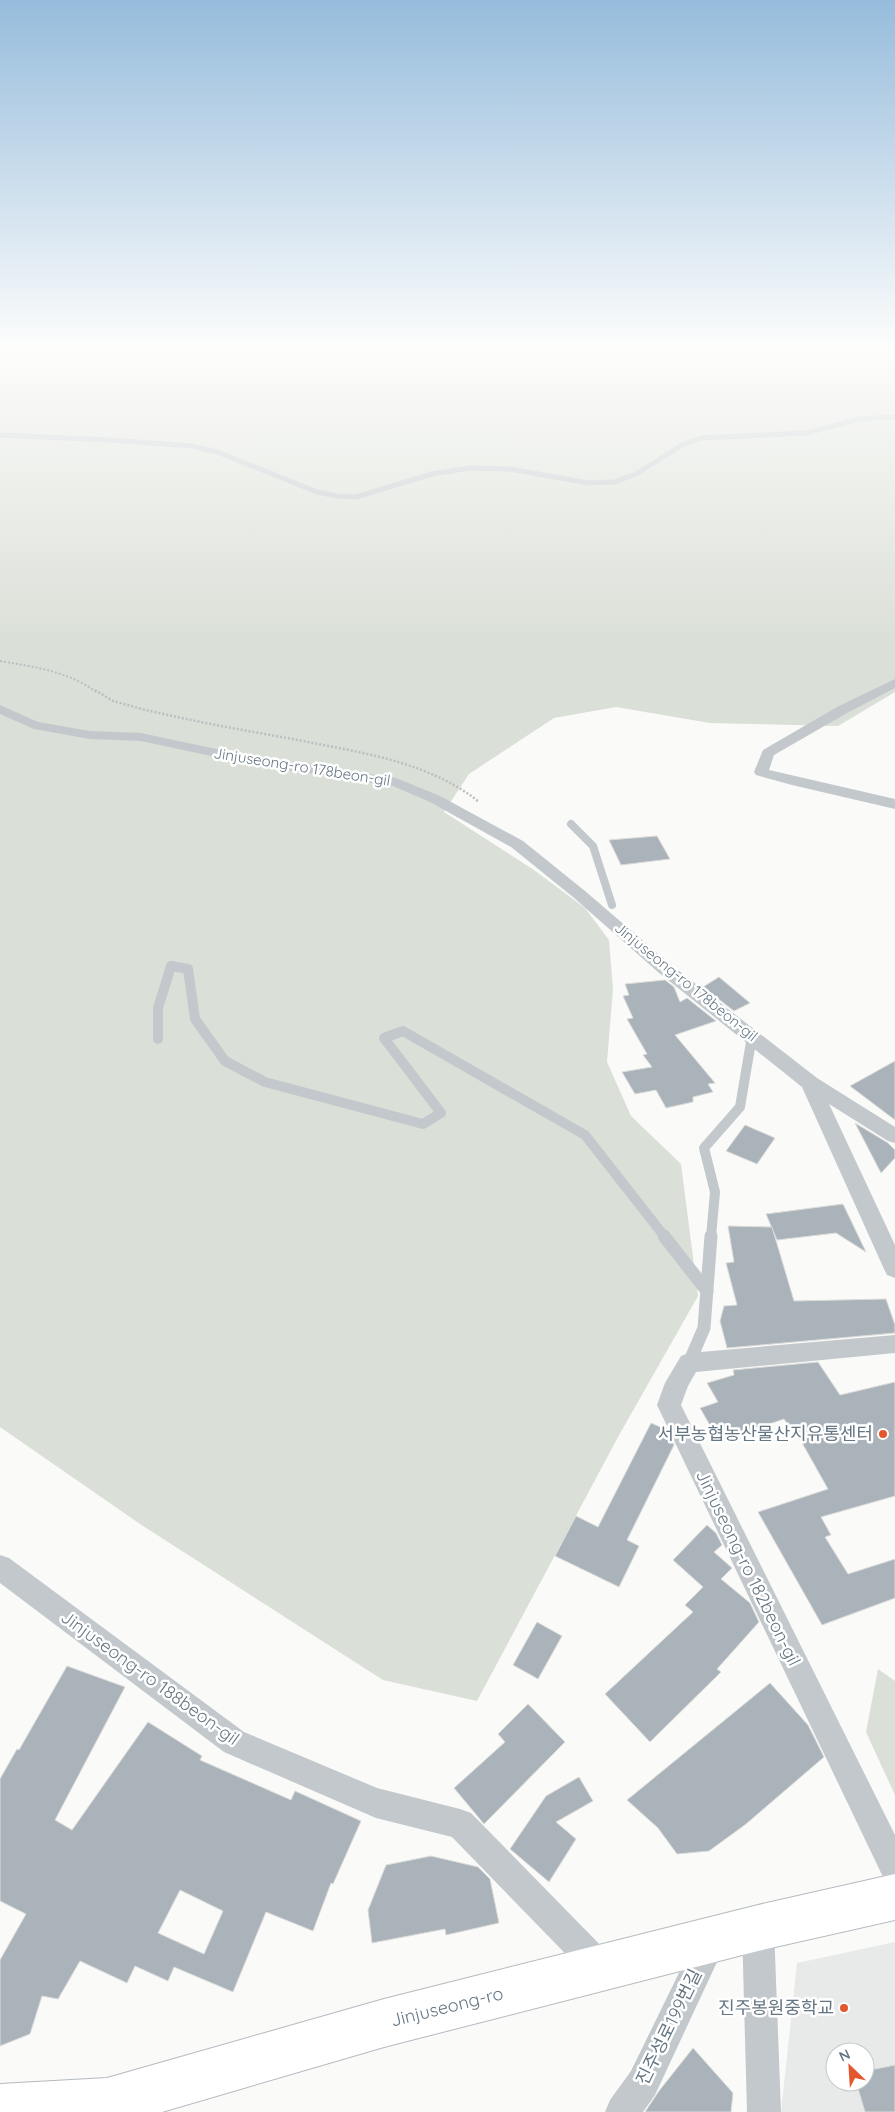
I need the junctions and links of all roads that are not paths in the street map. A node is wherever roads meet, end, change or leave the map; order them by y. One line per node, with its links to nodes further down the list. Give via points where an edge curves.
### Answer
1 (206, 450): 2 (lane, via 242,461 302,488 347,497 460,467 510,469 585,483 614,482 632,477)
2 (674, 450)
3 (895, 684): 5 (street, via 768,753 761,772)
4 (0, 708): 8 (street, Jinjuseong-ro 178beon-gil, via 34,725 90,735 141,737 249,760 396,782 420,792 517,844 664,968)
5 (895, 804)
6 (571, 824): 7 (lane, via 592,846)
7 (612, 905)
8 (752, 1036): 10 (street, Jinjuseong-ro 178beon-gil); 13 (lane, Jinjuseong-ro 182beon-gil, via 740,1107 704,1148 715,1192)
9 (158, 1039): 13 (lane, via 158,1008 171,966 188,969 195,1019 225,1061 265,1082 423,1124 440,1113 384,1038 403,1031 586,1135)
10 (810, 1083): 11 (street, Jinjuseong-ro 178beon-gil); 12 (street, Jinjuseong-ro 178beon-gil)
11 (894, 1133)
12 (895, 1269)
13 (707, 1291): 15 (lane, Jinjuseong-ro 182beon-gil, via 704,1328)
14 (895, 1344): 15 (street)
15 (689, 1363): 17 (street, Jinjuseong-ro 182beon-gil, via 676,1383 669,1404)
16 (0, 1567): 21 (street, Jinjuseong-ro 188beon-gil, via 234,1742 376,1803 460,1824)
17 (895, 1868)
18 (895, 1898): 19 (main road, Jinjuseong-ro)
19 (758, 1928): 20 (main road, Jinjuseong-ro); 24 (street)
20 (711, 1939): 21 (main road, Jinjuseong-ro); 23 (street, 진주성로199번길, via 643,2083)
21 (600, 1968): 22 (main road, Jinjuseong-ro, via 384,2023 107,2103)
22 (0, 2109)
23 (622, 2112)
24 (764, 2112)

